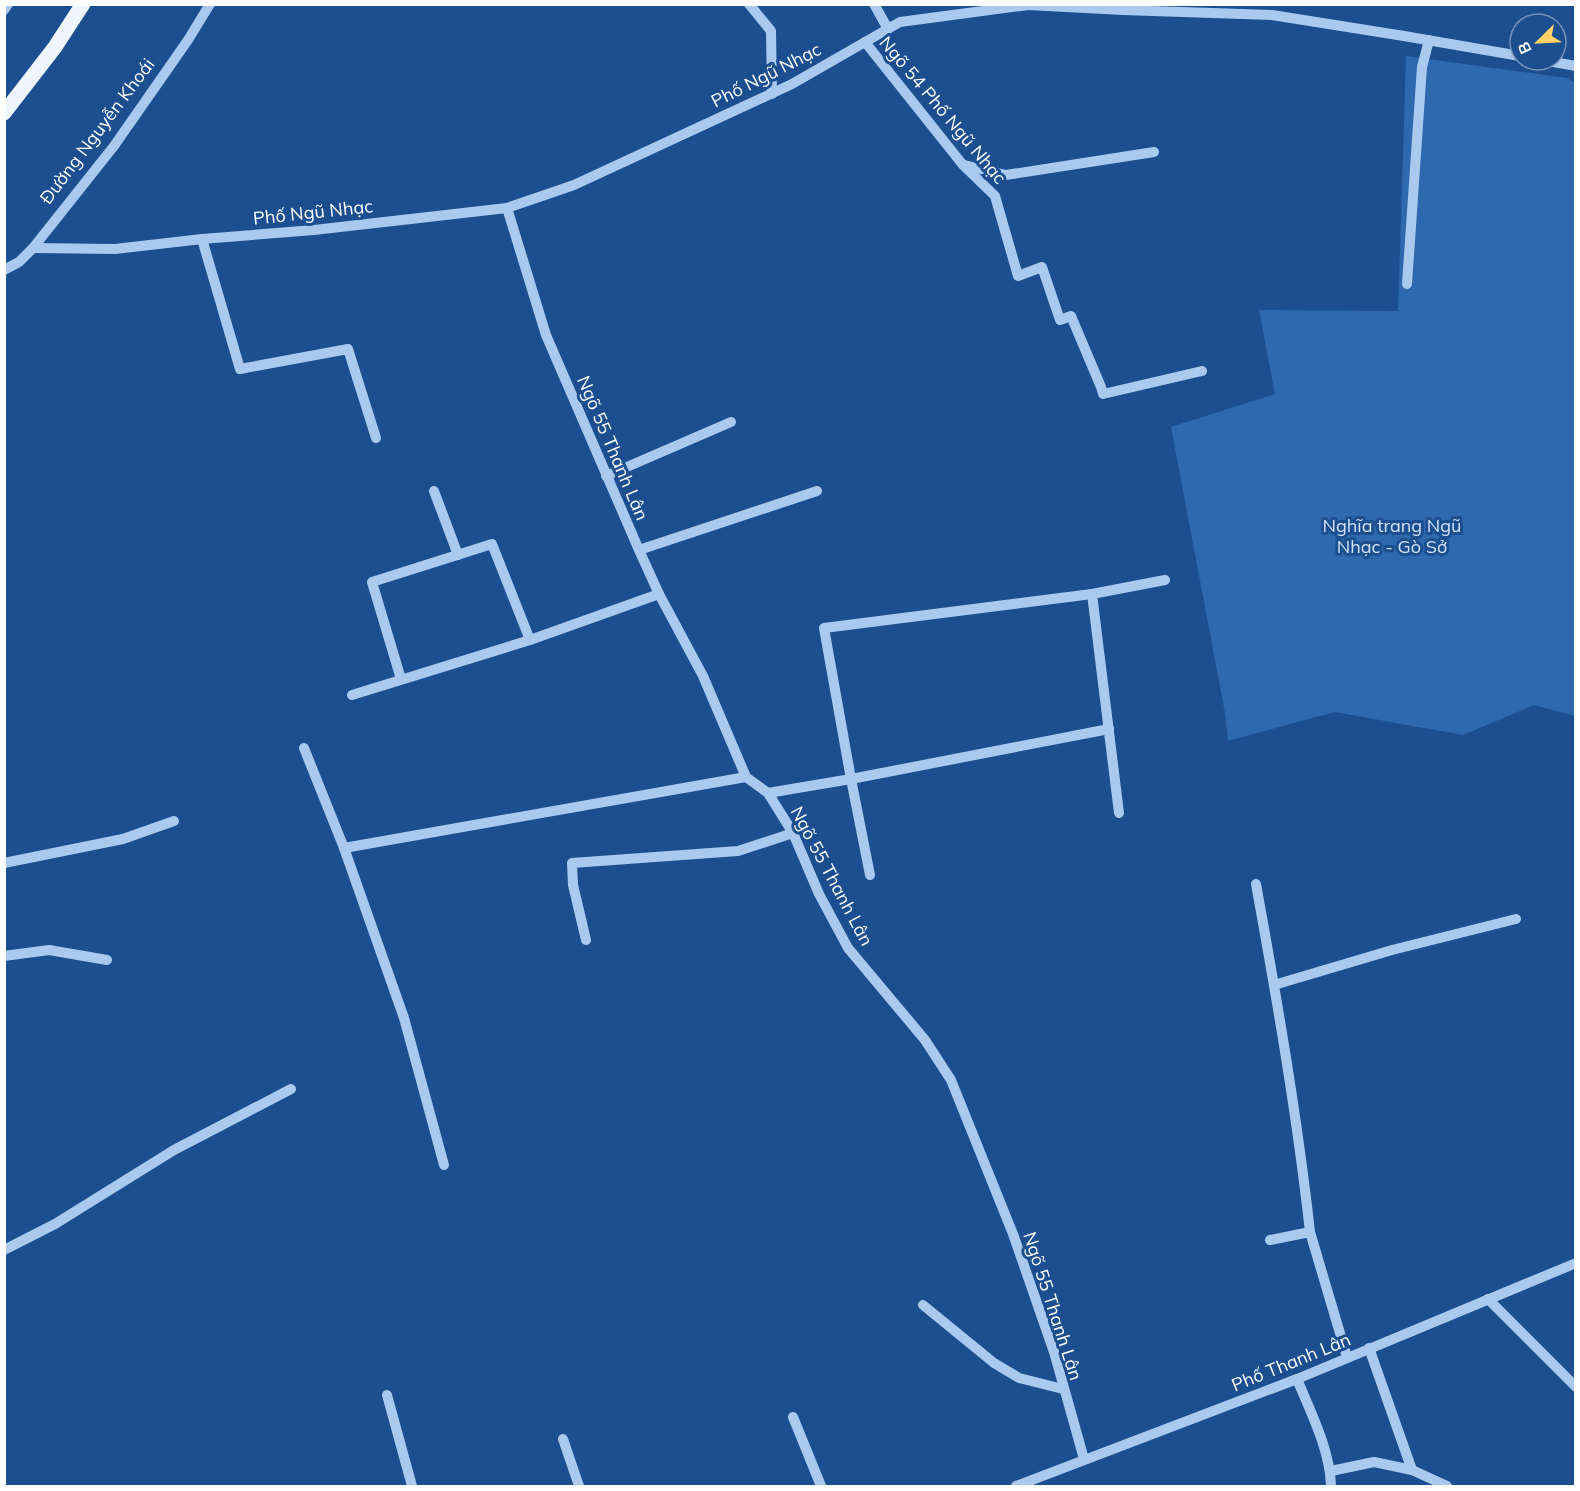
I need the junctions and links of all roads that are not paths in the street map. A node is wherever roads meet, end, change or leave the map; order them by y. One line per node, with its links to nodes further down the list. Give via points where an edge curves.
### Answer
1 (8, 4): 7 (street)
2 (83, 4): 14 (main road)
3 (210, 4): 19 (street, Đường Nguyễn Khoái, via 114,146)
4 (749, 4): 13 (street, via 771,31)
5 (874, 4): 9 (street)
6 (1170, 8): 8 (street, Phố Ngũ Nhạc); 9 (street, Phố Ngũ Nhạc, via 1028,5 900,22)
7 (4, 10)
8 (1262, 10): 10 (street, Phố Ngũ Nhạc)
9 (888, 28): 11 (street, Phố Ngũ Nhạc)
10 (1429, 40): 12 (street, Phố Ngũ Nhạc); 21 (street, via 1422,67)
11 (865, 42): 13 (street, Phố Ngũ Nhạc); 16 (street, Ngõ 54 Phố Ngũ Nhạc)
12 (1508, 54)
13 (772, 94): 17 (street, Phố Ngũ Nhạc, via 574,184)
14 (4, 113)
15 (1154, 152): 16 (street, via 1006,175)
16 (963, 165): 22 (street, Ngõ 54 Phố Ngũ Nhạc, via 995,196 1018,276 1042,267 1060,320 1071,316 1103,394)
17 (507, 208): 18 (street, Phố Ngũ Nhạc); 25 (street, Ngõ 55 Thanh Lân, via 546,335)
18 (202, 239): 19 (street, Phố Ngũ Nhạc, via 115,249); 24 (street, via 240,369 348,350)
19 (33, 248): 20 (street, Đường Nguyễn Khoái)
20 (4, 270)
21 (1407, 284)
22 (1202, 371)
23 (731, 422): 25 (street)
24 (376, 438)
25 (606, 476): 28 (street, Ngõ 55 Thanh Lân)
26 (434, 491): 29 (street)
27 (817, 491): 28 (street)
28 (639, 550): 31 (street, Ngõ 55 Thanh Lân)
29 (458, 555): 33 (street, via 492,544); 34 (street, via 372,582)
30 (1165, 580): 32 (street)
31 (659, 594): 33 (street); 38 (street, Ngõ 55 Thanh Lân, via 703,676)
32 (1092, 594): 36 (street); 39 (street, via 824,628)
33 (530, 640): 34 (street)
34 (401, 680): 35 (street)
35 (352, 694)
36 (1109, 729): 39 (street); 41 (street)
37 (304, 748): 44 (street)
38 (746, 777): 40 (street, Ngõ 55 Thanh Lân); 44 (street)
39 (851, 779): 40 (street); 46 (street)
40 (768, 793): 43 (street, Ngõ 55 Thanh Lân)
41 (1119, 813)
42 (174, 821): 45 (street, via 123,839)
43 (793, 833): 49 (street, via 738,851 572,863); 65 (street, Ngõ 55 Thanh Lân, via 848,948 925,1040 951,1080 1013,1234)
44 (344, 848): 54 (street, via 404,1018)
45 (4, 863)
46 (870, 875)
47 (1256, 884): 52 (street)
48 (1516, 920): 52 (street, via 1392,950)
49 (586, 940)
50 (4, 956): 51 (street, via 49,950)
51 (107, 960)
52 (1274, 985): 55 (street)
53 (291, 1089): 57 (street, via 174,1150 55,1224)
54 (444, 1165)
55 (1310, 1232): 56 (street); 62 (street)
56 (1270, 1240)
57 (4, 1250)
58 (1575, 1263): 59 (street, Phố Thanh Lân)
59 (1488, 1299): 61 (street, Phố Thanh Lân); 64 (street)
60 (923, 1305): 65 (street, via 994,1363 1019,1378)
61 (1369, 1348): 62 (street, Phố Thanh Lân); 70 (street)
62 (1347, 1357): 63 (street, Phố Thanh Lân)
63 (1297, 1379): 69 (street, Phố Thanh Lân); 71 (street)
64 (1575, 1387)
65 (1063, 1389): 69 (street, Ngõ 55 Thanh Lân)
66 (387, 1395): 73 (street)
67 (793, 1417): 75 (street)
68 (563, 1438): 74 (street)
69 (1084, 1460): 72 (street, Phố Thanh Lân)
70 (1412, 1470): 71 (street, via 1374,1462); 79 (street)
71 (1331, 1471): 78 (street)
72 (1047, 1475): 76 (street, Phố Thanh Lân); 77 (street)
73 (412, 1486)
74 (579, 1486)
75 (821, 1486)
76 (1016, 1486)
77 (1051, 1486)
78 (1332, 1486)
79 (1447, 1486)

